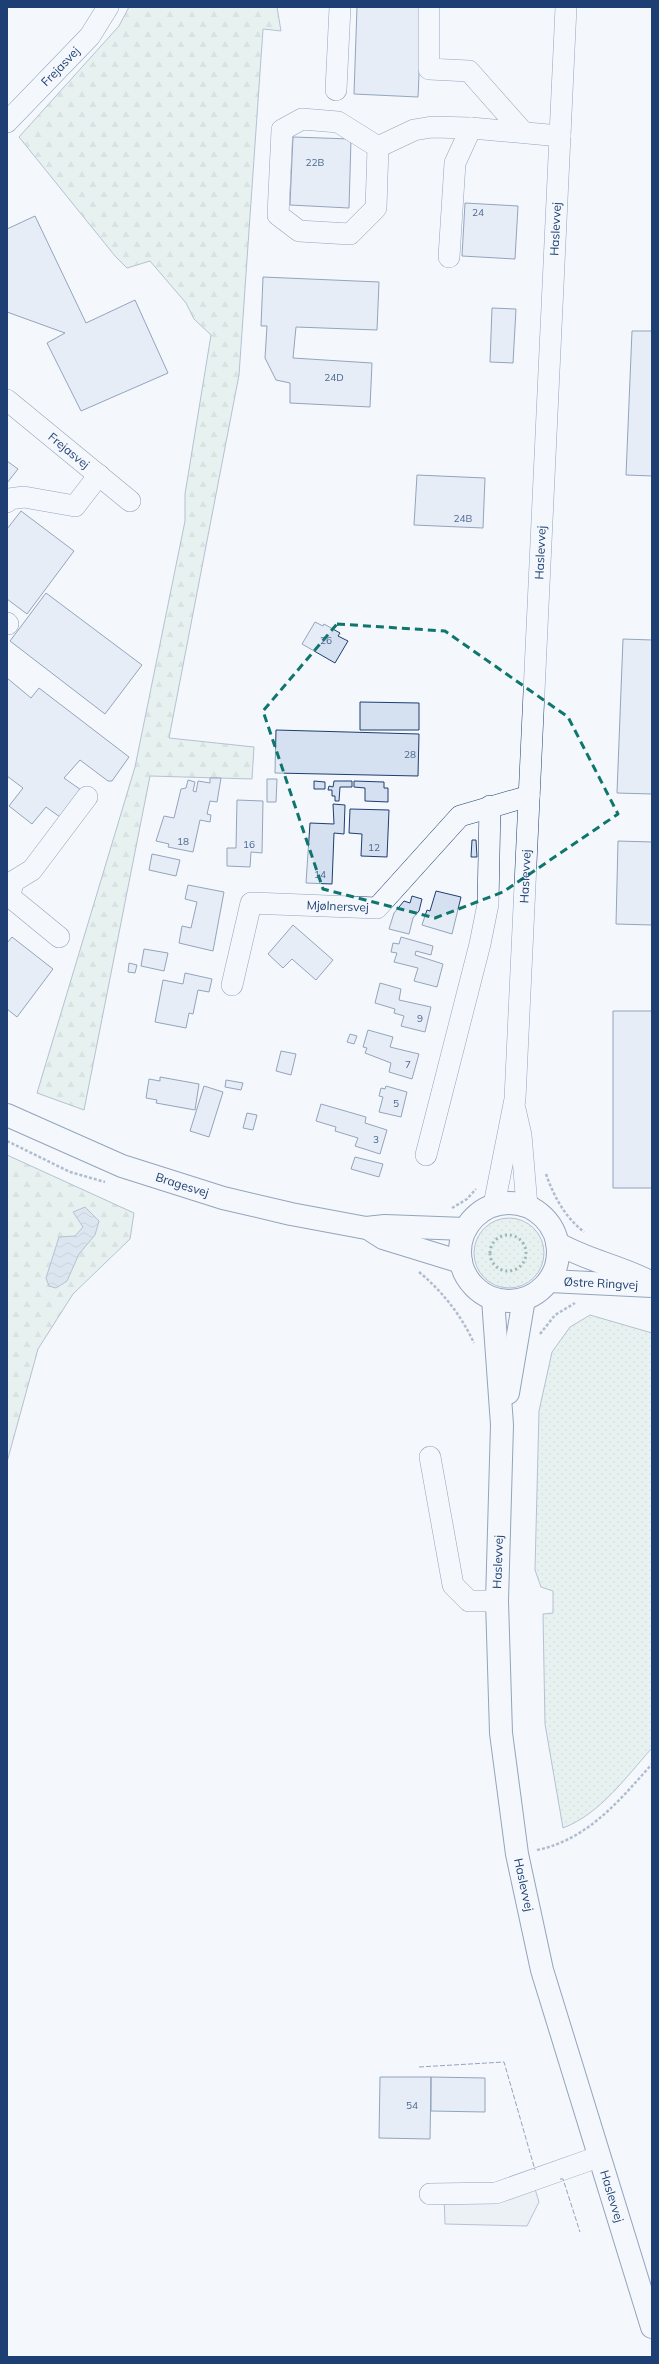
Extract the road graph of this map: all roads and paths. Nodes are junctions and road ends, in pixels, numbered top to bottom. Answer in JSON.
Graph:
{"nodes":[{"id":1,"x":108,"y":7,"type":"edge"},
{"id":2,"x":340,"y":7,"type":"edge"},
{"id":3,"x":429,"y":7,"type":"edge"},
{"id":4,"x":566,"y":7,"type":"edge"},
{"id":5,"x":336,"y":90,"type":"dead end"},
{"id":6,"x":7,"y":122,"type":"edge"},
{"id":7,"x":471,"y":128,"type":"junction"},
{"id":8,"x":523,"y":132,"type":"junction"},
{"id":9,"x":560,"y":136,"type":"junction"},
{"id":10,"x":378,"y":147,"type":"junction"},
{"id":11,"x":449,"y":257,"type":"dead end"},
{"id":12,"x":7,"y":400,"type":"edge"},
{"id":13,"x":99,"y":476,"type":"junction"},
{"id":14,"x":130,"y":501,"type":"dead end"},
{"id":15,"x":7,"y":502,"type":"edge"},
{"id":16,"x":529,"y":796,"type":"junction"},
{"id":17,"x":88,"y":797,"type":"dead end"},
{"id":18,"x":490,"y":806,"type":"junction"},
{"id":19,"x":10,"y":878,"type":"edge"},
{"id":20,"x":58,"y":937,"type":"dead end"},
{"id":21,"x":232,"y":985,"type":"dead end"},
{"id":22,"x":515,"y":1099,"type":"junction"},
{"id":23,"x":7,"y":1115,"type":"edge"},
{"id":24,"x":7,"y":1141,"type":"edge"},
{"id":25,"x":426,"y":1155,"type":"dead end"},
{"id":26,"x":544,"y":1172,"type":"dead end"},
{"id":27,"x":108,"y":1183,"type":"dead end"},
{"id":28,"x":479,"y":1184,"type":"dead end"},
{"id":29,"x":494,"y":1205,"type":"junction"},
{"id":30,"x":527,"y":1206,"type":"junction"},
{"id":31,"x":447,"y":1209,"type":"dead end"},
{"id":32,"x":366,"y":1228,"type":"junction"},
{"id":33,"x":465,"y":1229,"type":"junction"},
{"id":34,"x":587,"y":1234,"type":"dead end"},
{"id":35,"x":557,"y":1243,"type":"junction"},
{"id":36,"x":461,"y":1262,"type":"junction"},
{"id":37,"x":416,"y":1269,"type":"dead end"},
{"id":38,"x":549,"y":1281,"type":"junction"},
{"id":39,"x":652,"y":1283,"type":"edge"},
{"id":40,"x":652,"y":1286,"type":"edge"},
{"id":41,"x":493,"y":1299,"type":"junction"},
{"id":42,"x":524,"y":1299,"type":"junction"},
{"id":43,"x":579,"y":1302,"type":"dead end"},
{"id":44,"x":537,"y":1339,"type":"dead end"},
{"id":45,"x":476,"y":1349,"type":"dead end"},
{"id":46,"x":502,"y":1425,"type":"junction"},
{"id":47,"x":430,"y":1457,"type":"dead end"},
{"id":48,"x":497,"y":1601,"type":"junction"},
{"id":49,"x":652,"y":1764,"type":"edge"},
{"id":50,"x":517,"y":1854,"type":"junction"},
{"id":51,"x":598,"y":2157,"type":"junction"},
{"id":52,"x":430,"y":2194,"type":"dead end"},
{"id":53,"x":652,"y":2327,"type":"edge"}],
"edges":[{"from":1,"to":6,"type":"street","name":"Frejasvej"},
{"from":2,"to":5,"type":"street"},
{"from":3,"to":8,"type":"street"},
{"from":4,"to":9,"type":"street","name":"Haslevvej"},
{"from":7,"to":8,"type":"street"},
{"from":7,"to":10,"type":"street"},
{"from":7,"to":11,"type":"street"},
{"from":8,"to":9,"type":"street"},
{"from":9,"to":16,"type":"street","name":"Haslevvej"},
{"from":10,"to":10,"type":"street"},
{"from":12,"to":13,"type":"street","name":"Frejasvej"},
{"from":13,"to":14,"type":"street","name":"Frejasvej"},
{"from":13,"to":15,"type":"street"},
{"from":16,"to":18,"type":"street","name":"Mjølnersvej"},
{"from":16,"to":22,"type":"street","name":"Haslevvej"},
{"from":17,"to":19,"type":"street"},
{"from":18,"to":21,"type":"street","name":"Mjølnersvej"},
{"from":18,"to":25,"type":"street"},
{"from":19,"to":20,"type":"street"},
{"from":22,"to":29,"type":"street","name":"Haslevvej"},
{"from":22,"to":30,"type":"street","name":"Haslevvej"},
{"from":23,"to":32,"type":"main road","name":"Bragesvej"},
{"from":24,"to":27,"type":"path"},
{"from":26,"to":34,"type":"path"},
{"from":28,"to":31,"type":"path"},
{"from":29,"to":30,"type":"main road"},
{"from":29,"to":33,"type":"main road"},
{"from":30,"to":35,"type":"main road"},
{"from":32,"to":33,"type":"main road","name":"Bragesvej"},
{"from":32,"to":36,"type":"main road","name":"Bragesvej"},
{"from":33,"to":36,"type":"main road"},
{"from":35,"to":38,"type":"main road"},
{"from":35,"to":39,"type":"main road","name":"Østre Ringvej"},
{"from":36,"to":41,"type":"main road"},
{"from":37,"to":45,"type":"path"},
{"from":38,"to":40,"type":"main road","name":"Østre Ringvej"},
{"from":38,"to":42,"type":"main road"},
{"from":41,"to":42,"type":"main road"},
{"from":41,"to":46,"type":"main road","name":"Haslevvej"},
{"from":42,"to":46,"type":"main road","name":"Haslevvej"},
{"from":43,"to":44,"type":"path"},
{"from":46,"to":48,"type":"main road","name":"Haslevvej"},
{"from":47,"to":48,"type":"street"},
{"from":48,"to":50,"type":"main road","name":"Haslevvej"},
{"from":49,"to":50,"type":"path"},
{"from":50,"to":51,"type":"main road","name":"Haslevvej"},
{"from":51,"to":52,"type":"street"},
{"from":51,"to":53,"type":"main road","name":"Haslevvej"}]}
